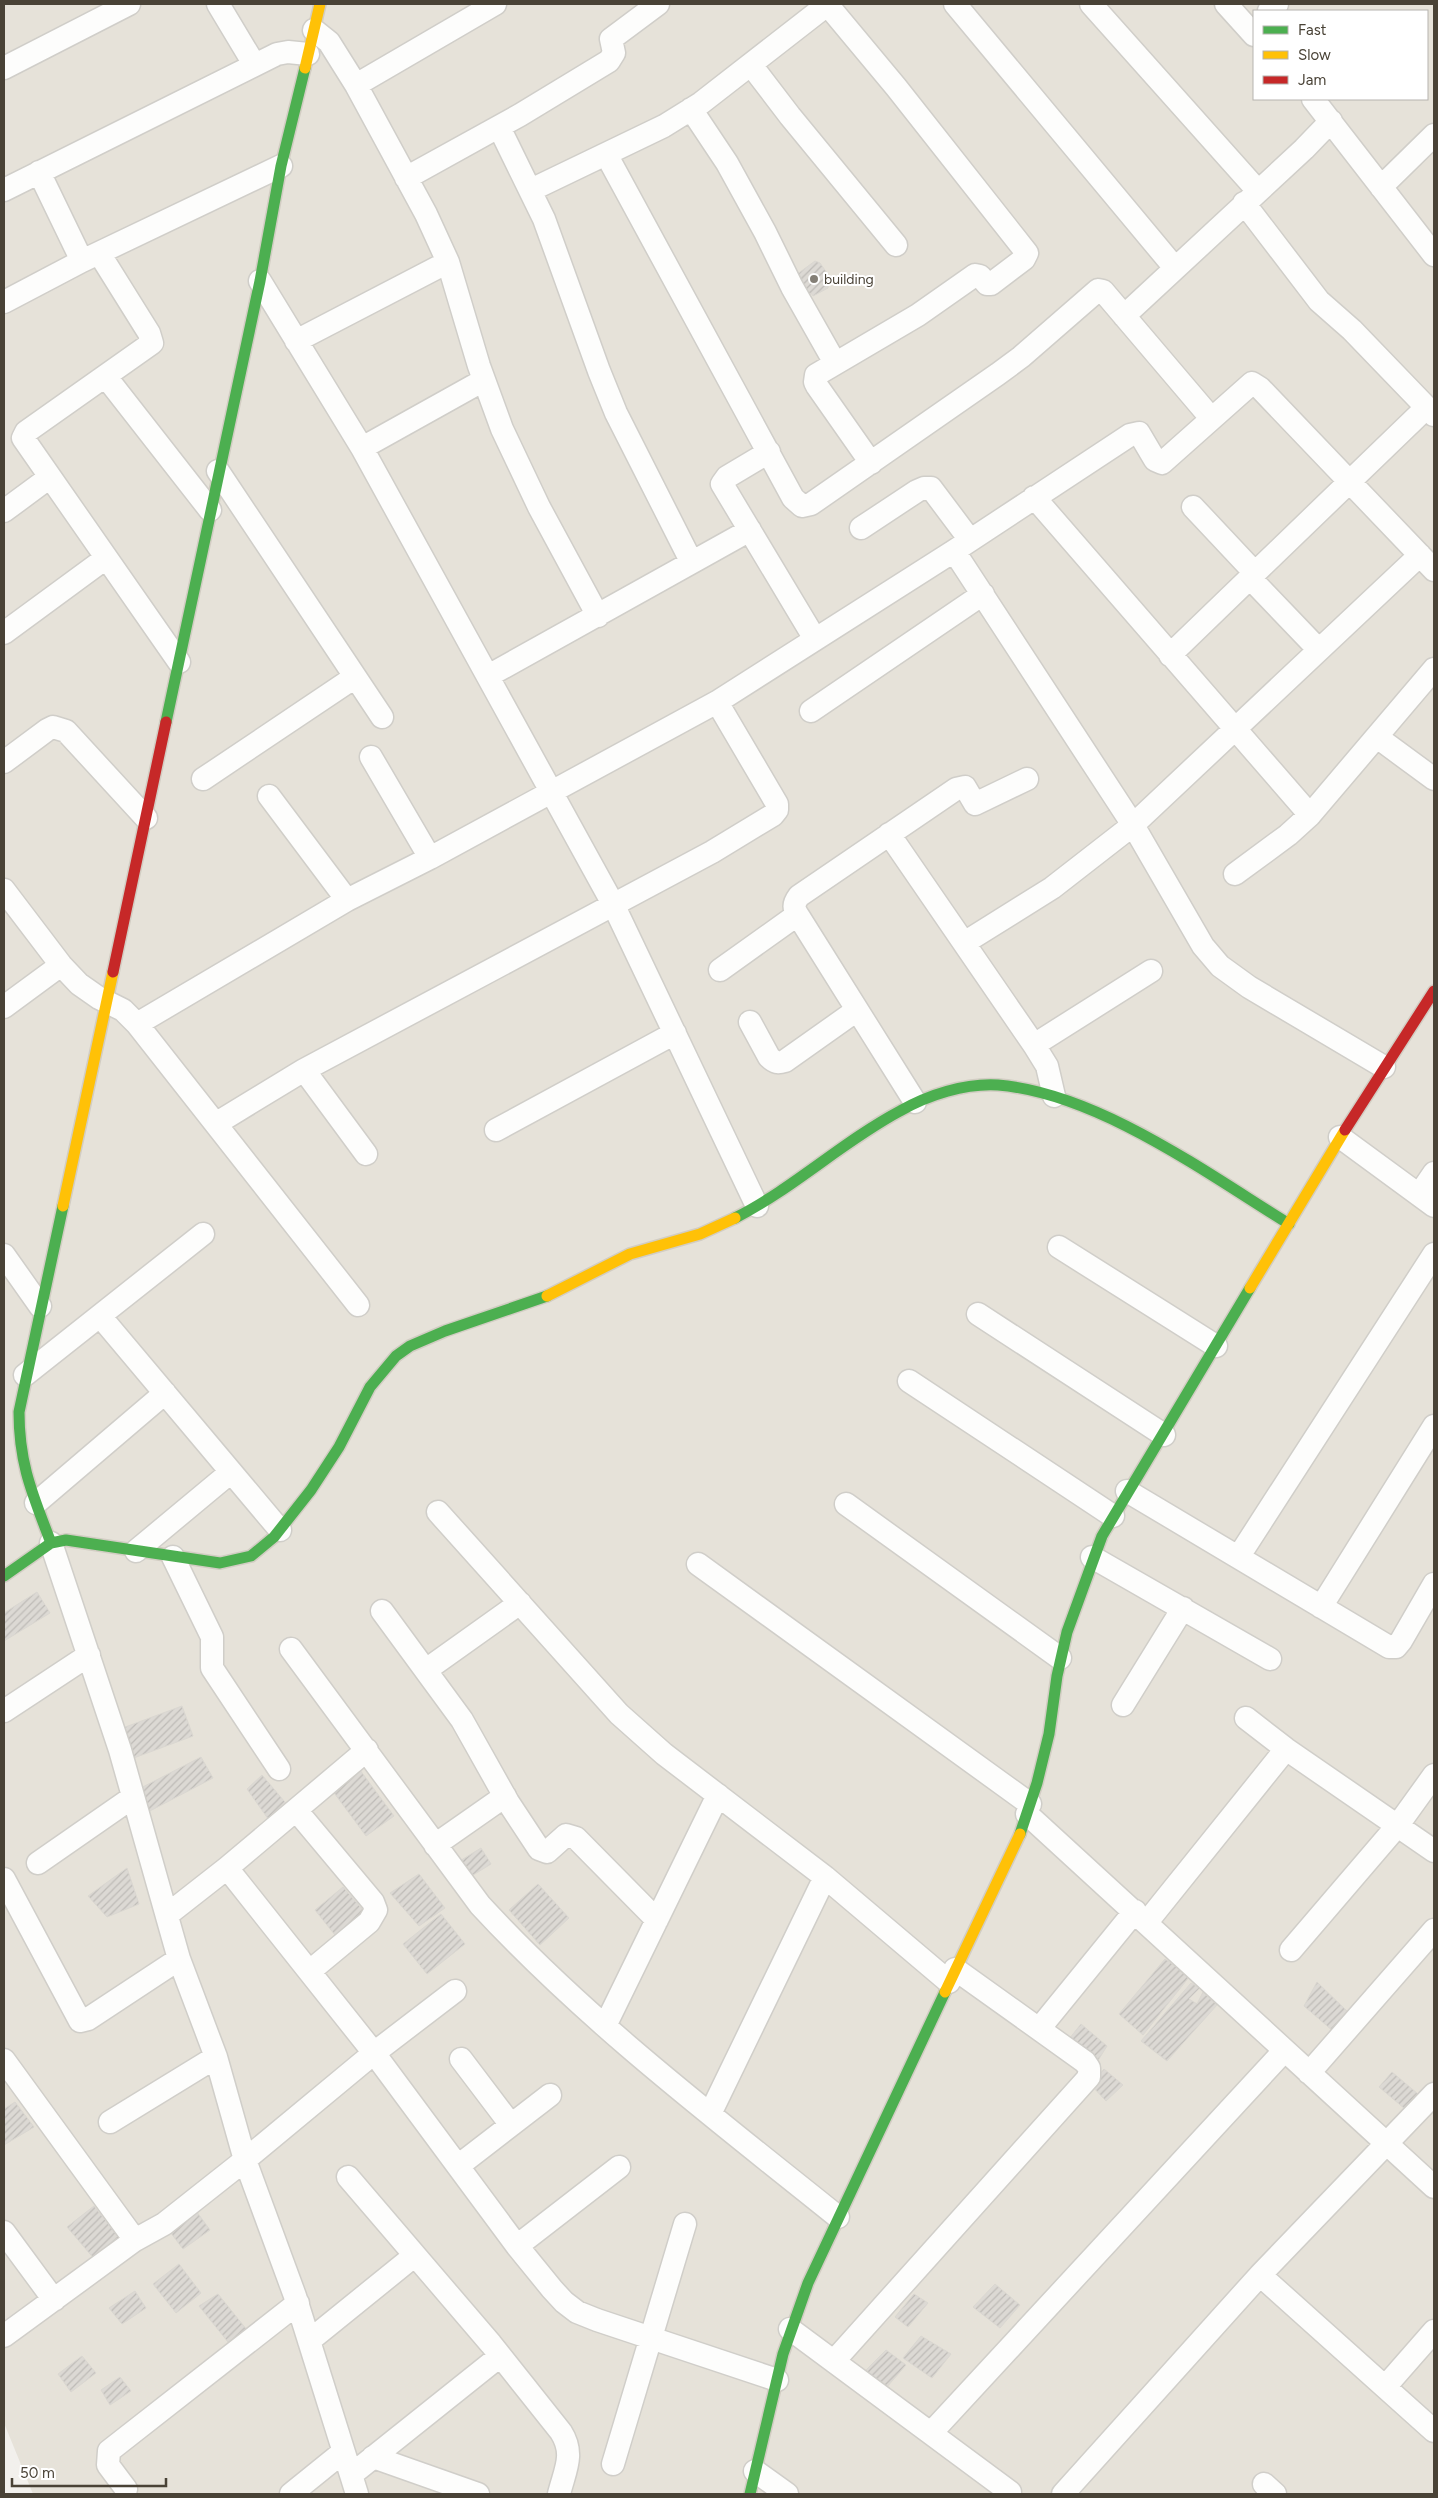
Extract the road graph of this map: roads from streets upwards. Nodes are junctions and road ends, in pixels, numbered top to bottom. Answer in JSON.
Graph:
{"nodes":[{"id":1,"x":129,"y":4,"type":"edge"},
{"id":2,"x":218,"y":4,"type":"edge"},
{"id":3,"x":320,"y":4,"type":"edge"},
{"id":4,"x":495,"y":4,"type":"edge"},
{"id":5,"x":658,"y":4,"type":"edge"},
{"id":6,"x":955,"y":4,"type":"edge"},
{"id":7,"x":1091,"y":4,"type":"edge"},
{"id":8,"x":1226,"y":4,"type":"edge"},
{"id":9,"x":314,"y":30,"type":"junction"},
{"id":10,"x":1253,"y":30,"type":"edge"},
{"id":11,"x":308,"y":54,"type":"junction"},
{"id":12,"x":254,"y":64,"type":"junction"},
{"id":13,"x":750,"y":65,"type":"junction"},
{"id":14,"x":4,"y":68,"type":"edge"},
{"id":15,"x":356,"y":85,"type":"junction"},
{"id":16,"x":1314,"y":100,"type":"edge"},
{"id":17,"x":691,"y":110,"type":"junction"},
{"id":18,"x":1331,"y":121,"type":"junction"},
{"id":19,"x":499,"y":127,"type":"junction"},
{"id":20,"x":1434,"y":135,"type":"edge"},
{"id":21,"x":606,"y":154,"type":"junction"},
{"id":22,"x":282,"y":166,"type":"junction"},
{"id":23,"x":39,"y":172,"type":"junction"},
{"id":24,"x":406,"y":178,"type":"junction"},
{"id":25,"x":1381,"y":186,"type":"junction"},
{"id":26,"x":4,"y":190,"type":"edge"},
{"id":27,"x":531,"y":190,"type":"junction"},
{"id":28,"x":1251,"y":197,"type":"junction"},
{"id":29,"x":896,"y":245,"type":"dead end"},
{"id":30,"x":1434,"y":255,"type":"edge"},
{"id":31,"x":91,"y":257,"type":"junction"},
{"id":32,"x":448,"y":262,"type":"junction"},
{"id":33,"x":1175,"y":268,"type":"junction"},
{"id":34,"x":260,"y":281,"type":"junction"},
{"id":35,"x":4,"y":302,"type":"edge"},
{"id":36,"x":1124,"y":316,"type":"junction"},
{"id":37,"x":296,"y":341,"type":"junction"},
{"id":38,"x":836,"y":362,"type":"junction"},
{"id":39,"x":106,"y":377,"type":"junction"},
{"id":40,"x":484,"y":380,"type":"junction"},
{"id":41,"x":1431,"y":411,"type":"edge"},
{"id":42,"x":1211,"y":418,"type":"junction"},
{"id":43,"x":362,"y":448,"type":"junction"},
{"id":44,"x":769,"y":452,"type":"junction"},
{"id":45,"x":871,"y":463,"type":"junction"},
{"id":46,"x":218,"y":471,"type":"junction"},
{"id":47,"x":50,"y":478,"type":"junction"},
{"id":48,"x":1350,"y":481,"type":"junction"},
{"id":49,"x":1034,"y":498,"type":"junction"},
{"id":50,"x":1193,"y":507,"type":"dead end"},
{"id":51,"x":210,"y":510,"type":"junction"},
{"id":52,"x":4,"y":511,"type":"edge"},
{"id":53,"x":861,"y":528,"type":"dead end"},
{"id":54,"x":750,"y":530,"type":"junction"},
{"id":55,"x":962,"y":545,"type":"junction"},
{"id":56,"x":106,"y":558,"type":"junction"},
{"id":57,"x":691,"y":562,"type":"junction"},
{"id":58,"x":1427,"y":562,"type":"edge"},
{"id":59,"x":1252,"y":575,"type":"junction"},
{"id":60,"x":983,"y":594,"type":"junction"},
{"id":61,"x":598,"y":616,"type":"junction"},
{"id":62,"x":4,"y":633,"type":"edge"},
{"id":63,"x":815,"y":639,"type":"junction"},
{"id":64,"x":1319,"y":650,"type":"junction"},
{"id":65,"x":1170,"y":655,"type":"junction"},
{"id":66,"x":179,"y":662,"type":"junction"},
{"id":67,"x":1434,"y":669,"type":"edge"},
{"id":68,"x":488,"y":676,"type":"junction"},
{"id":69,"x":355,"y":677,"type":"junction"},
{"id":70,"x":717,"y":702,"type":"junction"},
{"id":71,"x":811,"y":711,"type":"dead end"},
{"id":72,"x":382,"y":717,"type":"dead end"},
{"id":73,"x":1235,"y":729,"type":"junction"},
{"id":74,"x":1377,"y":737,"type":"junction"},
{"id":75,"x":371,"y":757,"type":"dead end"},
{"id":76,"x":4,"y":762,"type":"edge"},
{"id":77,"x":203,"y":779,"type":"dead end"},
{"id":78,"x":1027,"y":779,"type":"dead end"},
{"id":79,"x":1434,"y":779,"type":"edge"},
{"id":80,"x":551,"y":792,"type":"junction"},
{"id":81,"x":269,"y":796,"type":"dead end"},
{"id":82,"x":1310,"y":815,"type":"junction"},
{"id":83,"x":146,"y":818,"type":"junction"},
{"id":84,"x":1133,"y":825,"type":"junction"},
{"id":85,"x":889,"y":834,"type":"junction"},
{"id":86,"x":430,"y":858,"type":"junction"},
{"id":87,"x":1235,"y":874,"type":"dead end"},
{"id":88,"x":4,"y":891,"type":"edge"},
{"id":89,"x":347,"y":900,"type":"junction"},
{"id":90,"x":613,"y":904,"type":"junction"},
{"id":91,"x":797,"y":915,"type":"junction"},
{"id":92,"x":964,"y":943,"type":"junction"},
{"id":93,"x":61,"y":965,"type":"junction"},
{"id":94,"x":720,"y":970,"type":"dead end"},
{"id":95,"x":1151,"y":971,"type":"dead end"},
{"id":96,"x":1433,"y":995,"type":"edge"},
{"id":97,"x":107,"y":1001,"type":"junction"},
{"id":98,"x":4,"y":1007,"type":"edge"},
{"id":99,"x":857,"y":1010,"type":"junction"},
{"id":100,"x":750,"y":1022,"type":"dead end"},
{"id":101,"x":137,"y":1024,"type":"junction"},
{"id":102,"x":675,"y":1033,"type":"junction"},
{"id":103,"x":1034,"y":1045,"type":"junction"},
{"id":104,"x":1384,"y":1068,"type":"junction"},
{"id":105,"x":304,"y":1070,"type":"junction"},
{"id":106,"x":1054,"y":1096,"type":"junction"},
{"id":107,"x":915,"y":1102,"type":"junction"},
{"id":108,"x":217,"y":1123,"type":"junction"},
{"id":109,"x":496,"y":1130,"type":"dead end"},
{"id":110,"x":1340,"y":1137,"type":"junction"},
{"id":111,"x":366,"y":1154,"type":"dead end"},
{"id":112,"x":1434,"y":1173,"type":"edge"},
{"id":113,"x":1426,"y":1200,"type":"edge"},
{"id":114,"x":757,"y":1206,"type":"junction"},
{"id":115,"x":1289,"y":1224,"type":"junction"},
{"id":116,"x":203,"y":1234,"type":"dead end"},
{"id":117,"x":1059,"y":1247,"type":"dead end"},
{"id":118,"x":1434,"y":1254,"type":"edge"},
{"id":119,"x":4,"y":1255,"type":"edge"},
{"id":120,"x":40,"y":1306,"type":"junction"},
{"id":121,"x":358,"y":1306,"type":"dead end"},
{"id":122,"x":978,"y":1314,"type":"dead end"},
{"id":123,"x":100,"y":1316,"type":"junction"},
{"id":124,"x":1216,"y":1346,"type":"junction"},
{"id":125,"x":25,"y":1375,"type":"junction"},
{"id":126,"x":909,"y":1380,"type":"dead end"},
{"id":127,"x":165,"y":1393,"type":"junction"},
{"id":128,"x":1434,"y":1426,"type":"edge"},
{"id":129,"x":1164,"y":1435,"type":"junction"},
{"id":130,"x":231,"y":1472,"type":"junction"},
{"id":131,"x":1127,"y":1491,"type":"junction"},
{"id":132,"x":36,"y":1503,"type":"junction"},
{"id":133,"x":846,"y":1504,"type":"dead end"},
{"id":134,"x":438,"y":1512,"type":"dead end"},
{"id":135,"x":1113,"y":1516,"type":"junction"},
{"id":136,"x":280,"y":1530,"type":"junction"},
{"id":137,"x":51,"y":1543,"type":"junction"},
{"id":138,"x":136,"y":1551,"type":"junction"},
{"id":139,"x":1239,"y":1556,"type":"junction"},
{"id":140,"x":172,"y":1557,"type":"junction"},
{"id":141,"x":1092,"y":1557,"type":"junction"},
{"id":142,"x":698,"y":1564,"type":"dead end"},
{"id":143,"x":4,"y":1576,"type":"edge"},
{"id":144,"x":1434,"y":1584,"type":"edge"},
{"id":145,"x":520,"y":1603,"type":"junction"},
{"id":146,"x":1321,"y":1607,"type":"junction"},
{"id":147,"x":1183,"y":1608,"type":"junction"},
{"id":148,"x":382,"y":1611,"type":"dead end"},
{"id":149,"x":291,"y":1649,"type":"dead end"},
{"id":150,"x":89,"y":1655,"type":"junction"},
{"id":151,"x":1060,"y":1658,"type":"junction"},
{"id":152,"x":1270,"y":1659,"type":"dead end"},
{"id":153,"x":426,"y":1670,"type":"junction"},
{"id":154,"x":1123,"y":1705,"type":"dead end"},
{"id":155,"x":4,"y":1711,"type":"edge"},
{"id":156,"x":1246,"y":1718,"type":"dead end"},
{"id":157,"x":1286,"y":1749,"type":"junction"},
{"id":158,"x":367,"y":1750,"type":"junction"},
{"id":159,"x":279,"y":1769,"type":"dead end"},
{"id":160,"x":1434,"y":1775,"type":"edge"},
{"id":161,"x":718,"y":1795,"type":"junction"},
{"id":162,"x":505,"y":1796,"type":"junction"},
{"id":163,"x":133,"y":1797,"type":"junction"},
{"id":164,"x":1029,"y":1809,"type":"junction"},
{"id":165,"x":296,"y":1810,"type":"junction"},
{"id":166,"x":1398,"y":1825,"type":"junction"},
{"id":167,"x":435,"y":1844,"type":"junction"},
{"id":168,"x":1434,"y":1851,"type":"edge"},
{"id":169,"x":38,"y":1863,"type":"dead end"},
{"id":170,"x":227,"y":1868,"type":"junction"},
{"id":171,"x":825,"y":1877,"type":"junction"},
{"id":172,"x":4,"y":1879,"type":"edge"},
{"id":173,"x":167,"y":1915,"type":"junction"},
{"id":174,"x":1141,"y":1917,"type":"junction"},
{"id":175,"x":657,"y":1920,"type":"junction"},
{"id":176,"x":1434,"y":1930,"type":"edge"},
{"id":177,"x":1291,"y":1950,"type":"dead end"},
{"id":178,"x":179,"y":1959,"type":"junction"},
{"id":179,"x":310,"y":1971,"type":"junction"},
{"id":180,"x":952,"y":1975,"type":"junction"},
{"id":181,"x":455,"y":1991,"type":"dead end"},
{"id":182,"x":605,"y":2026,"type":"junction"},
{"id":183,"x":1039,"y":2029,"type":"junction"},
{"id":184,"x":1284,"y":2051,"type":"junction"},
{"id":185,"x":374,"y":2053,"type":"junction"},
{"id":186,"x":216,"y":2057,"type":"junction"},
{"id":187,"x":462,"y":2059,"type":"dead end"},
{"id":188,"x":4,"y":2060,"type":"edge"},
{"id":189,"x":1309,"y":2073,"type":"junction"},
{"id":190,"x":1434,"y":2094,"type":"edge"},
{"id":191,"x":550,"y":2095,"type":"dead end"},
{"id":192,"x":710,"y":2114,"type":"junction"},
{"id":193,"x":110,"y":2122,"type":"dead end"},
{"id":194,"x":511,"y":2125,"type":"junction"},
{"id":195,"x":1388,"y":2144,"type":"junction"},
{"id":196,"x":245,"y":2160,"type":"junction"},
{"id":197,"x":458,"y":2166,"type":"junction"},
{"id":198,"x":619,"y":2167,"type":"dead end"},
{"id":199,"x":348,"y":2177,"type":"dead end"},
{"id":200,"x":1434,"y":2187,"type":"edge"},
{"id":201,"x":838,"y":2217,"type":"junction"},
{"id":202,"x":685,"y":2224,"type":"dead end"},
{"id":203,"x":4,"y":2232,"type":"edge"},
{"id":204,"x":135,"y":2240,"type":"junction"},
{"id":205,"x":518,"y":2246,"type":"junction"},
{"id":206,"x":414,"y":2256,"type":"junction"},
{"id":207,"x":1260,"y":2275,"type":"junction"},
{"id":208,"x":54,"y":2300,"type":"junction"},
{"id":209,"x":298,"y":2303,"type":"junction"},
{"id":210,"x":790,"y":2329,"type":"junction"},
{"id":211,"x":1434,"y":2331,"type":"edge"},
{"id":212,"x":4,"y":2336,"type":"edge"},
{"id":213,"x":650,"y":2337,"type":"junction"},
{"id":214,"x":309,"y":2342,"type":"junction"},
{"id":215,"x":500,"y":2356,"type":"junction"},
{"id":216,"x":834,"y":2361,"type":"junction"},
{"id":217,"x":777,"y":2380,"type":"junction"},
{"id":218,"x":1384,"y":2387,"type":"junction"},
{"id":219,"x":1434,"y":2431,"type":"edge"},
{"id":220,"x":931,"y":2433,"type":"junction"},
{"id":221,"x":343,"y":2452,"type":"junction"},
{"id":222,"x":373,"y":2457,"type":"junction"},
{"id":223,"x":613,"y":2464,"type":"dead end"},
{"id":224,"x":755,"y":2471,"type":"junction"},
{"id":225,"x":354,"y":2485,"type":"edge"},
{"id":226,"x":126,"y":2489,"type":"dead end"},
{"id":227,"x":1010,"y":2492,"type":"dead end"},
{"id":228,"x":291,"y":2494,"type":"edge"},
{"id":229,"x":478,"y":2494,"type":"edge"},
{"id":230,"x":559,"y":2494,"type":"edge"},
{"id":231,"x":750,"y":2494,"type":"edge"},
{"id":232,"x":787,"y":2494,"type":"edge"},
{"id":233,"x":1063,"y":2494,"type":"edge"}],
"edges":[{"from":1,"to":14,"type":"street"},
{"from":2,"to":12,"type":"street"},
{"from":3,"to":9,"type":"street"},
{"from":4,"to":15,"type":"street"},
{"from":5,"to":19,"type":"street"},
{"from":6,"to":33,"type":"street"},
{"from":7,"to":28,"type":"street"},
{"from":8,"to":10,"type":"street"},
{"from":9,"to":11,"type":"street"},
{"from":9,"to":15,"type":"street"},
{"from":11,"to":12,"type":"street"},
{"from":11,"to":22,"type":"street"},
{"from":12,"to":23,"type":"street"},
{"from":13,"to":17,"type":"street"},
{"from":13,"to":29,"type":"street"},
{"from":13,"to":38,"type":"street"},
{"from":15,"to":24,"type":"street"},
{"from":16,"to":18,"type":"street"},
{"from":17,"to":21,"type":"street"},
{"from":17,"to":38,"type":"street"},
{"from":18,"to":25,"type":"street"},
{"from":18,"to":28,"type":"street"},
{"from":19,"to":24,"type":"street"},
{"from":19,"to":27,"type":"street"},
{"from":20,"to":25,"type":"street"},
{"from":21,"to":27,"type":"street"},
{"from":21,"to":44,"type":"street"},
{"from":22,"to":31,"type":"street"},
{"from":22,"to":34,"type":"street"},
{"from":23,"to":26,"type":"street"},
{"from":23,"to":31,"type":"street"},
{"from":24,"to":32,"type":"street"},
{"from":25,"to":30,"type":"street"},
{"from":27,"to":57,"type":"street"},
{"from":28,"to":33,"type":"street"},
{"from":28,"to":41,"type":"street"},
{"from":31,"to":35,"type":"street"},
{"from":31,"to":39,"type":"street"},
{"from":32,"to":37,"type":"street"},
{"from":32,"to":40,"type":"street"},
{"from":33,"to":36,"type":"street"},
{"from":34,"to":37,"type":"street"},
{"from":34,"to":46,"type":"street"},
{"from":36,"to":42,"type":"street"},
{"from":36,"to":45,"type":"street"},
{"from":37,"to":43,"type":"street"},
{"from":38,"to":45,"type":"street"},
{"from":39,"to":47,"type":"street"},
{"from":39,"to":51,"type":"street"},
{"from":40,"to":43,"type":"street"},
{"from":40,"to":61,"type":"street"},
{"from":41,"to":48,"type":"street"},
{"from":42,"to":48,"type":"street"},
{"from":42,"to":49,"type":"street"},
{"from":43,"to":68,"type":"street"},
{"from":44,"to":45,"type":"street"},
{"from":44,"to":54,"type":"street"},
{"from":46,"to":51,"type":"street"},
{"from":46,"to":69,"type":"street"},
{"from":47,"to":52,"type":"street"},
{"from":47,"to":56,"type":"street"},
{"from":48,"to":58,"type":"street"},
{"from":48,"to":59,"type":"street"},
{"from":49,"to":55,"type":"street"},
{"from":49,"to":65,"type":"street"},
{"from":50,"to":59,"type":"street"},
{"from":51,"to":66,"type":"street"},
{"from":53,"to":55,"type":"street"},
{"from":54,"to":57,"type":"street"},
{"from":54,"to":63,"type":"street"},
{"from":55,"to":60,"type":"street"},
{"from":55,"to":63,"type":"street"},
{"from":56,"to":62,"type":"street"},
{"from":56,"to":66,"type":"street"},
{"from":57,"to":61,"type":"street"},
{"from":58,"to":64,"type":"street"},
{"from":59,"to":64,"type":"street"},
{"from":59,"to":65,"type":"street"},
{"from":60,"to":71,"type":"street"},
{"from":60,"to":84,"type":"street"},
{"from":61,"to":68,"type":"street"},
{"from":63,"to":70,"type":"street"},
{"from":64,"to":73,"type":"street"},
{"from":65,"to":73,"type":"street"},
{"from":66,"to":83,"type":"street"},
{"from":67,"to":74,"type":"street"},
{"from":68,"to":80,"type":"street"},
{"from":69,"to":72,"type":"street"},
{"from":69,"to":77,"type":"street"},
{"from":70,"to":80,"type":"street"},
{"from":70,"to":90,"type":"street"},
{"from":73,"to":82,"type":"street"},
{"from":73,"to":84,"type":"street"},
{"from":74,"to":79,"type":"street"},
{"from":74,"to":82,"type":"street"},
{"from":75,"to":86,"type":"street"},
{"from":76,"to":83,"type":"street"},
{"from":78,"to":85,"type":"street"},
{"from":80,"to":86,"type":"street"},
{"from":80,"to":90,"type":"street"},
{"from":81,"to":89,"type":"street"},
{"from":82,"to":87,"type":"street"},
{"from":83,"to":97,"type":"street"},
{"from":84,"to":92,"type":"street"},
{"from":84,"to":104,"type":"street"},
{"from":85,"to":91,"type":"street"},
{"from":85,"to":92,"type":"street"},
{"from":86,"to":89,"type":"street"},
{"from":88,"to":93,"type":"street"},
{"from":89,"to":101,"type":"street"},
{"from":90,"to":102,"type":"street"},
{"from":90,"to":105,"type":"street"},
{"from":91,"to":94,"type":"street"},
{"from":91,"to":99,"type":"street"},
{"from":92,"to":103,"type":"street"},
{"from":93,"to":97,"type":"street"},
{"from":93,"to":98,"type":"street"},
{"from":95,"to":103,"type":"street"},
{"from":96,"to":104,"type":"street"},
{"from":97,"to":101,"type":"street"},
{"from":97,"to":120,"type":"street"},
{"from":99,"to":100,"type":"street"},
{"from":99,"to":107,"type":"street"},
{"from":101,"to":108,"type":"street"},
{"from":102,"to":109,"type":"street"},
{"from":102,"to":114,"type":"street"},
{"from":103,"to":106,"type":"street"},
{"from":104,"to":110,"type":"street"},
{"from":105,"to":108,"type":"street"},
{"from":105,"to":111,"type":"street"},
{"from":106,"to":107,"type":"street"},
{"from":106,"to":115,"type":"street"},
{"from":107,"to":114,"type":"street"},
{"from":108,"to":121,"type":"street"},
{"from":110,"to":113,"type":"street"},
{"from":110,"to":115,"type":"street"},
{"from":112,"to":113,"type":"street"},
{"from":114,"to":136,"type":"street"},
{"from":115,"to":124,"type":"street"},
{"from":116,"to":123,"type":"street"},
{"from":117,"to":124,"type":"street"},
{"from":118,"to":139,"type":"street"},
{"from":119,"to":120,"type":"street"},
{"from":120,"to":125,"type":"street"},
{"from":122,"to":129,"type":"street"},
{"from":123,"to":125,"type":"street"},
{"from":123,"to":127,"type":"street"},
{"from":124,"to":129,"type":"street"},
{"from":125,"to":132,"type":"street"},
{"from":126,"to":135,"type":"street"},
{"from":127,"to":130,"type":"street"},
{"from":127,"to":132,"type":"street"},
{"from":128,"to":146,"type":"street"},
{"from":129,"to":131,"type":"street"},
{"from":130,"to":136,"type":"street"},
{"from":130,"to":138,"type":"street"},
{"from":131,"to":135,"type":"street"},
{"from":131,"to":139,"type":"street"},
{"from":132,"to":137,"type":"street"},
{"from":133,"to":151,"type":"street"},
{"from":134,"to":145,"type":"street"},
{"from":135,"to":141,"type":"street"},
{"from":136,"to":140,"type":"street"},
{"from":137,"to":138,"type":"street"},
{"from":137,"to":143,"type":"street"},
{"from":137,"to":150,"type":"street"},
{"from":138,"to":140,"type":"street"},
{"from":139,"to":146,"type":"street"},
{"from":140,"to":159,"type":"street"},
{"from":141,"to":147,"type":"street"},
{"from":141,"to":151,"type":"street"},
{"from":142,"to":164,"type":"street"},
{"from":144,"to":146,"type":"street"},
{"from":145,"to":153,"type":"street"},
{"from":145,"to":161,"type":"street"},
{"from":147,"to":152,"type":"street"},
{"from":147,"to":154,"type":"street"},
{"from":148,"to":153,"type":"street"},
{"from":149,"to":158,"type":"street"},
{"from":150,"to":155,"type":"street"},
{"from":150,"to":163,"type":"street"},
{"from":151,"to":164,"type":"street"},
{"from":153,"to":162,"type":"street"},
{"from":156,"to":157,"type":"street"},
{"from":157,"to":166,"type":"street"},
{"from":157,"to":174,"type":"street"},
{"from":158,"to":165,"type":"street"},
{"from":158,"to":167,"type":"street"},
{"from":160,"to":166,"type":"street"},
{"from":161,"to":171,"type":"street"},
{"from":161,"to":175,"type":"street"},
{"from":162,"to":167,"type":"street"},
{"from":162,"to":175,"type":"street"},
{"from":163,"to":169,"type":"street"},
{"from":163,"to":173,"type":"street"},
{"from":164,"to":174,"type":"street"},
{"from":164,"to":180,"type":"street"},
{"from":165,"to":170,"type":"street"},
{"from":165,"to":179,"type":"street"},
{"from":166,"to":168,"type":"street"},
{"from":166,"to":177,"type":"street"},
{"from":167,"to":182,"type":"street"},
{"from":170,"to":173,"type":"street"},
{"from":170,"to":179,"type":"street"},
{"from":171,"to":180,"type":"street"},
{"from":171,"to":192,"type":"street"},
{"from":172,"to":178,"type":"street"},
{"from":173,"to":178,"type":"street"},
{"from":174,"to":183,"type":"street"},
{"from":174,"to":184,"type":"street"},
{"from":175,"to":182,"type":"street"},
{"from":176,"to":189,"type":"street"},
{"from":178,"to":186,"type":"street"},
{"from":179,"to":185,"type":"street"},
{"from":180,"to":183,"type":"street"},
{"from":180,"to":201,"type":"street"},
{"from":181,"to":185,"type":"street"},
{"from":182,"to":192,"type":"street"},
{"from":183,"to":216,"type":"street"},
{"from":184,"to":189,"type":"street"},
{"from":184,"to":220,"type":"street"},
{"from":185,"to":196,"type":"street"},
{"from":185,"to":197,"type":"street"},
{"from":186,"to":193,"type":"street"},
{"from":186,"to":196,"type":"street"},
{"from":187,"to":194,"type":"street"},
{"from":188,"to":204,"type":"street"},
{"from":189,"to":195,"type":"street"},
{"from":190,"to":195,"type":"street"},
{"from":191,"to":194,"type":"street"},
{"from":192,"to":201,"type":"street"},
{"from":194,"to":197,"type":"street"},
{"from":195,"to":200,"type":"street"},
{"from":195,"to":207,"type":"street"},
{"from":196,"to":204,"type":"street"},
{"from":196,"to":209,"type":"street"},
{"from":197,"to":205,"type":"street"},
{"from":198,"to":205,"type":"street"},
{"from":199,"to":206,"type":"street"},
{"from":201,"to":210,"type":"street"},
{"from":202,"to":213,"type":"street"},
{"from":203,"to":208,"type":"street"},
{"from":204,"to":208,"type":"street"},
{"from":205,"to":213,"type":"street"},
{"from":206,"to":214,"type":"street"},
{"from":206,"to":215,"type":"street"},
{"from":207,"to":218,"type":"street"},
{"from":207,"to":233,"type":"street"},
{"from":208,"to":212,"type":"street"},
{"from":209,"to":214,"type":"street"},
{"from":209,"to":226,"type":"street"},
{"from":210,"to":216,"type":"street"},
{"from":210,"to":217,"type":"street"},
{"from":211,"to":218,"type":"street"},
{"from":213,"to":217,"type":"street"},
{"from":213,"to":223,"type":"street"},
{"from":214,"to":221,"type":"street"},
{"from":215,"to":222,"type":"street"},
{"from":215,"to":230,"type":"street"},
{"from":216,"to":220,"type":"street"},
{"from":217,"to":224,"type":"street"},
{"from":218,"to":219,"type":"street"},
{"from":220,"to":227,"type":"street"},
{"from":221,"to":225,"type":"street"},
{"from":221,"to":228,"type":"street"},
{"from":222,"to":225,"type":"street"},
{"from":222,"to":229,"type":"street"},
{"from":224,"to":231,"type":"street"},
{"from":224,"to":232,"type":"street"}]}
